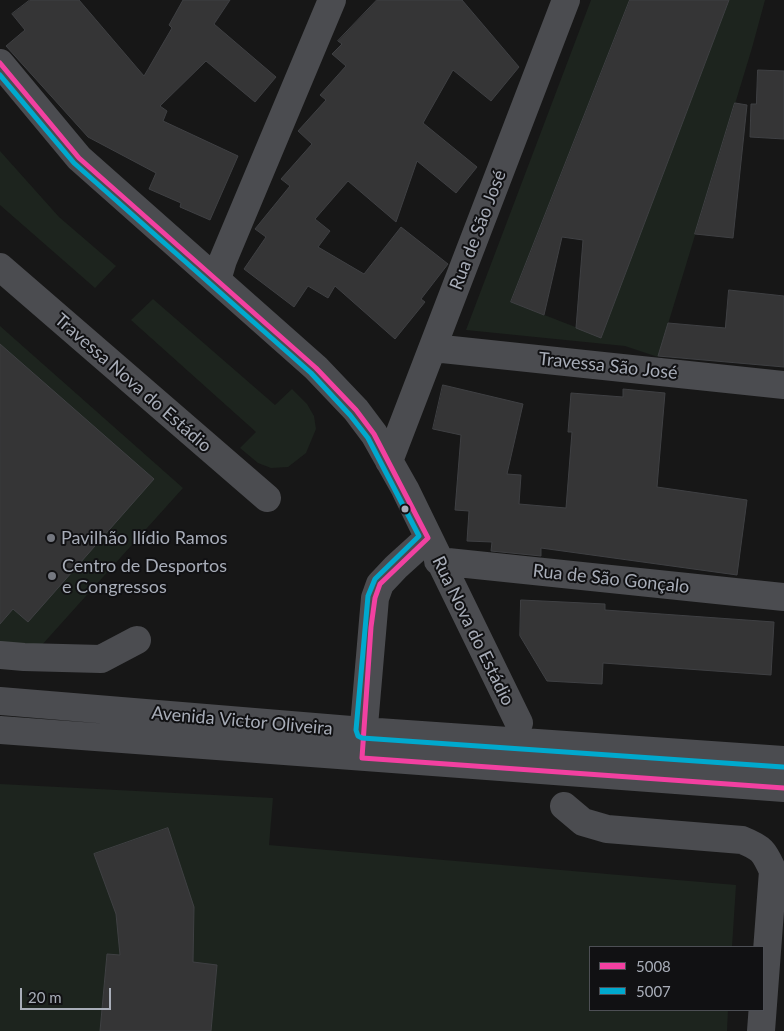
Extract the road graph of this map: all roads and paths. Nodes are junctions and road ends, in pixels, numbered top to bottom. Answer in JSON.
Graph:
{"nodes":[{"id":1,"x":332,"y":0,"type":"edge"},
{"id":2,"x":566,"y":0,"type":"edge"},
{"id":3,"x":0,"y":63,"type":"edge"},
{"id":4,"x":0,"y":267,"type":"edge"},
{"id":5,"x":217,"y":280,"type":"junction"},
{"id":6,"x":433,"y":348,"type":"junction"},
{"id":7,"x":784,"y":384,"type":"edge"},
{"id":8,"x":389,"y":461,"type":"junction"},
{"id":9,"x":266,"y":498,"type":"dead end"},
{"id":10,"x":433,"y":549,"type":"junction"},
{"id":11,"x":784,"y":597,"type":"edge"},
{"id":12,"x":137,"y":640,"type":"dead end"},
{"id":13,"x":0,"y":655,"type":"edge"},
{"id":14,"x":0,"y":701,"type":"edge"},
{"id":15,"x":519,"y":723,"type":"dead end"},
{"id":16,"x":0,"y":730,"type":"edge"},
{"id":17,"x":363,"y":731,"type":"junction"},
{"id":18,"x":362,"y":758,"type":"junction"},
{"id":19,"x":784,"y":760,"type":"edge"},
{"id":20,"x":784,"y":788,"type":"edge"},
{"id":21,"x":564,"y":806,"type":"dead end"},
{"id":22,"x":764,"y":991,"type":"edge"},
{"id":23,"x":762,"y":1011,"type":"edge"},
{"id":24,"x":761,"y":1031,"type":"edge"}],
"edges":[{"from":1,"to":5,"type":"street"},
{"from":2,"to":6,"type":"street","name":"Rua de São José"},
{"from":3,"to":5,"type":"street","name":"Rua Nova do Estádio"},
{"from":4,"to":9,"type":"street","name":"Travessa Nova do Estádio"},
{"from":5,"to":8,"type":"street","name":"Rua Nova do Estádio"},
{"from":6,"to":7,"type":"street","name":"Travessa São José"},
{"from":6,"to":8,"type":"street","name":"Rua de São José"},
{"from":8,"to":10,"type":"street","name":"Rua Nova do Estádio"},
{"from":10,"to":11,"type":"street","name":"Rua de São Gonçalo"},
{"from":10,"to":15,"type":"street","name":"Rua Nova do Estádio"},
{"from":10,"to":17,"type":"street","name":"Rua Nova do Estádio"},
{"from":12,"to":13,"type":"street"},
{"from":14,"to":17,"type":"street","name":"Avenida Victor Oliveira"},
{"from":16,"to":18,"type":"street","name":"Avenida Victor Oliveira"},
{"from":17,"to":18,"type":"street","name":"Rua Nova do Estádio"},
{"from":17,"to":19,"type":"street","name":"Avenida Victor Oliveira"},
{"from":18,"to":20,"type":"street","name":"Avenida Victor Oliveira"},
{"from":21,"to":22,"type":"street"},
{"from":23,"to":24,"type":"street"}]}
